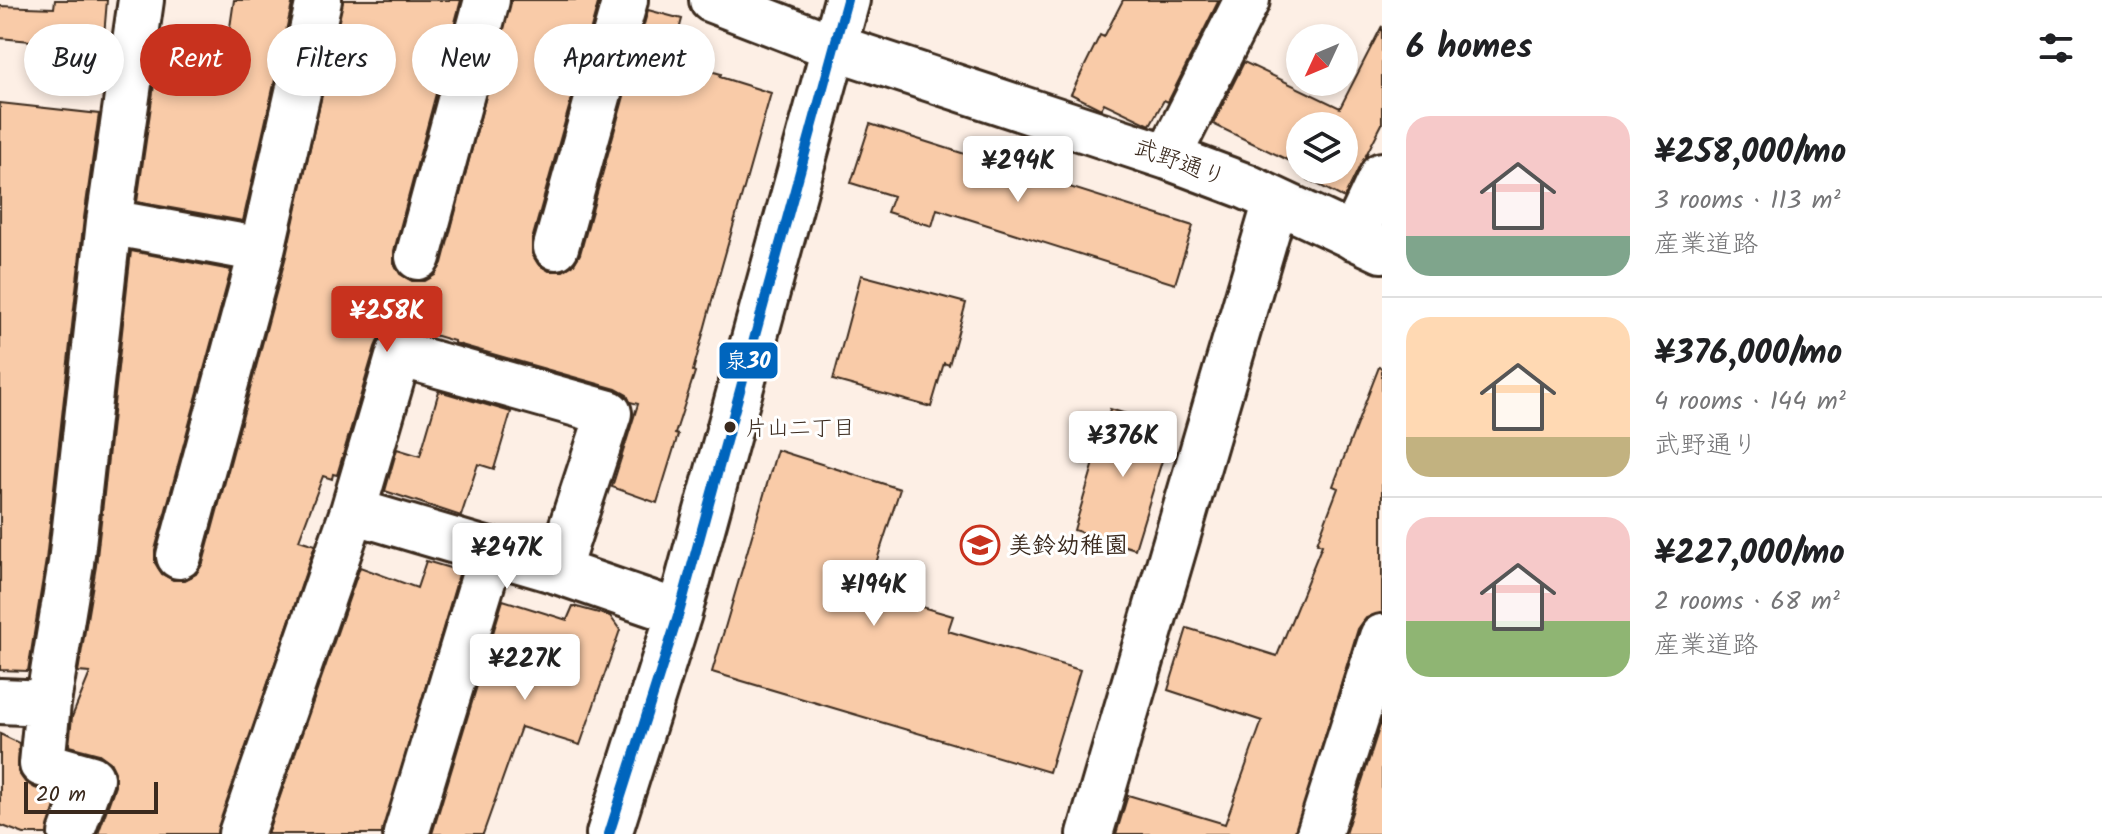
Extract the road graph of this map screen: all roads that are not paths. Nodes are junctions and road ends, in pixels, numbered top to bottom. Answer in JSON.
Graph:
{"nodes":[{"id":1,"x":141,"y":0,"type":"edge"},
{"id":2,"x":319,"y":0,"type":"edge"},
{"id":3,"x":487,"y":0,"type":"edge"},
{"id":4,"x":625,"y":0,"type":"edge"},
{"id":5,"x":712,"y":0,"type":"edge"},
{"id":6,"x":847,"y":0,"type":"edge"},
{"id":7,"x":1247,"y":0,"type":"edge"},
{"id":8,"x":834,"y":47,"type":"junction"},
{"id":9,"x":1168,"y":157,"type":"junction"},
{"id":10,"x":1382,"y":175,"type":"edge"},
{"id":11,"x":1276,"y":201,"type":"junction"},
{"id":12,"x":109,"y":222,"type":"junction"},
{"id":13,"x":1367,"y":243,"type":"edge"},
{"id":14,"x":556,"y":247,"type":"dead end"},
{"id":15,"x":262,"y":250,"type":"junction"},
{"id":16,"x":418,"y":257,"type":"dead end"},
{"id":17,"x":353,"y":511,"type":"junction"},
{"id":18,"x":492,"y":551,"type":"junction"},
{"id":19,"x":179,"y":556,"type":"dead end"},
{"id":20,"x":557,"y":571,"type":"junction"},
{"id":21,"x":679,"y":613,"type":"junction"},
{"id":22,"x":1382,"y":637,"type":"edge"},
{"id":23,"x":0,"y":701,"type":"edge"},
{"id":24,"x":48,"y":703,"type":"junction"},
{"id":25,"x":71,"y":834,"type":"edge"},
{"id":26,"x":241,"y":834,"type":"edge"},
{"id":27,"x":406,"y":834,"type":"edge"},
{"id":28,"x":609,"y":834,"type":"edge"},
{"id":29,"x":1090,"y":834,"type":"edge"},
{"id":30,"x":1319,"y":834,"type":"edge"}],
"edges":[{"from":1,"to":12,"type":"street"},
{"from":2,"to":15,"type":"street"},
{"from":3,"to":16,"type":"street"},
{"from":4,"to":14,"type":"street"},
{"from":5,"to":8,"type":"street","name":"武野通り"},
{"from":6,"to":8,"type":"street"},
{"from":7,"to":9,"type":"street"},
{"from":8,"to":9,"type":"street","name":"武野通り"},
{"from":8,"to":21,"type":"street"},
{"from":9,"to":11,"type":"street","name":"武野通り"},
{"from":10,"to":13,"type":"street"},
{"from":11,"to":13,"type":"street","name":"武野通り"},
{"from":11,"to":29,"type":"street"},
{"from":12,"to":15,"type":"street"},
{"from":12,"to":24,"type":"street"},
{"from":15,"to":19,"type":"street"},
{"from":17,"to":18,"type":"street"},
{"from":17,"to":20,"type":"street"},
{"from":17,"to":26,"type":"street"},
{"from":18,"to":20,"type":"street"},
{"from":18,"to":27,"type":"street"},
{"from":20,"to":21,"type":"street"},
{"from":21,"to":28,"type":"street"},
{"from":22,"to":30,"type":"street"},
{"from":23,"to":24,"type":"street"},
{"from":24,"to":25,"type":"street"}]}
